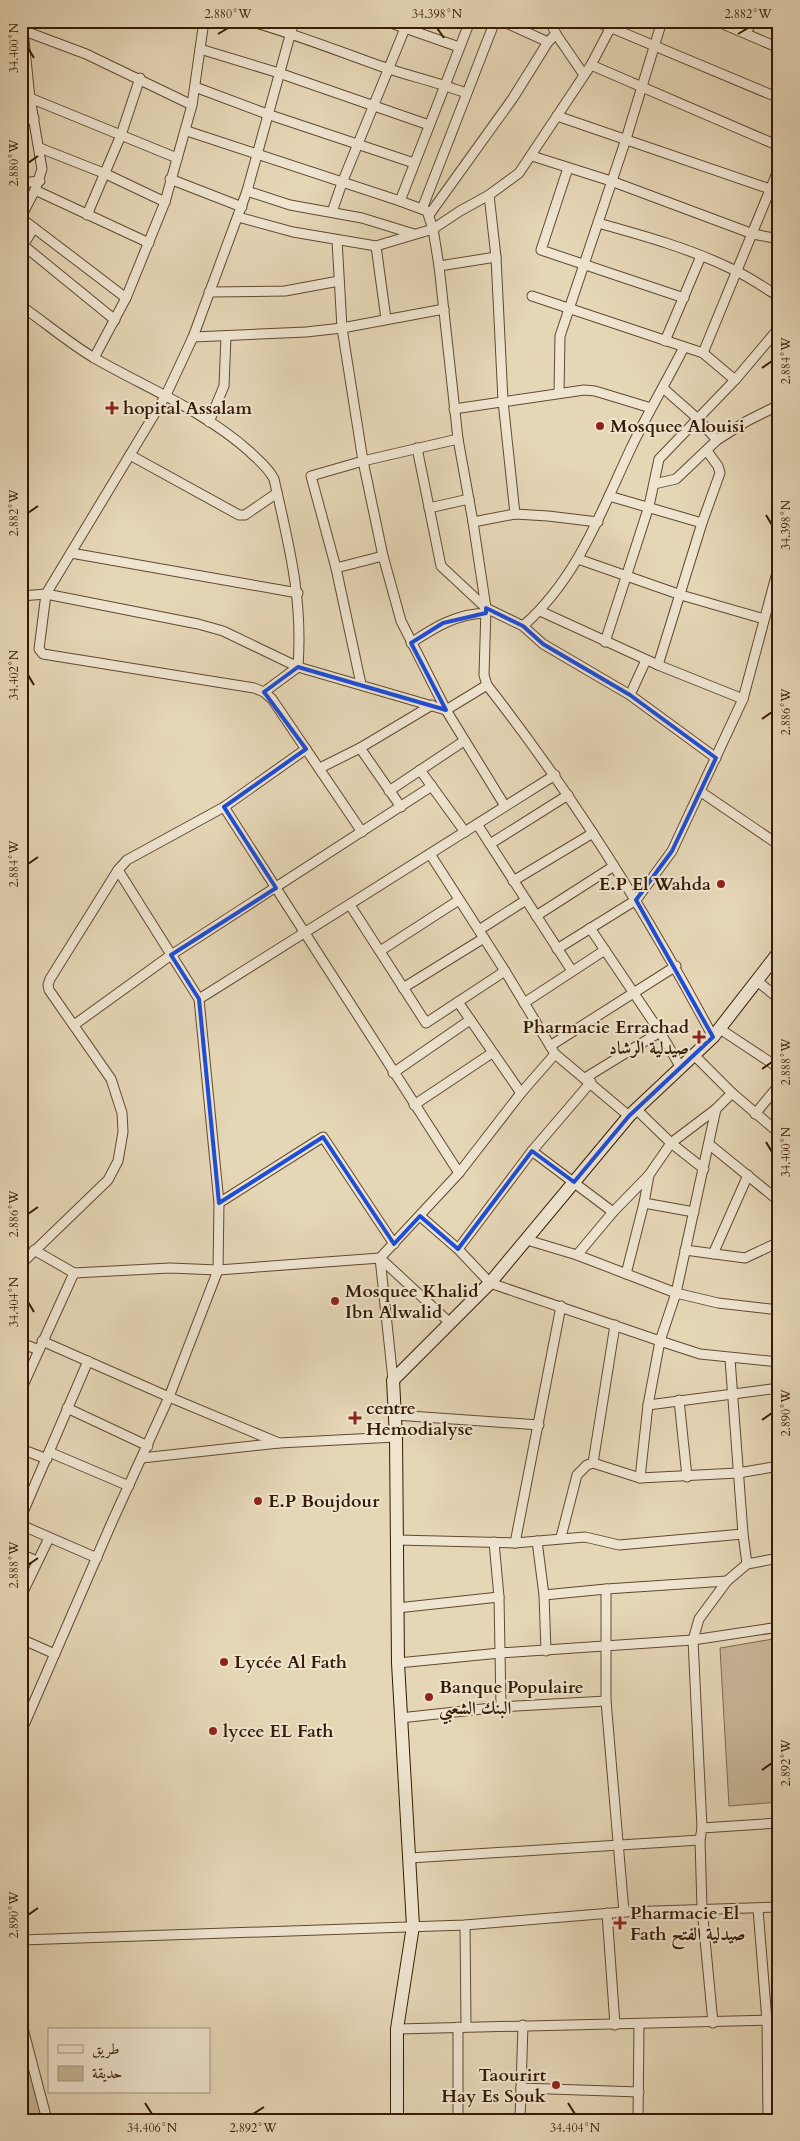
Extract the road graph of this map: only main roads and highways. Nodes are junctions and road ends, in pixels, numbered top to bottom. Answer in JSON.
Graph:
{"nodes":[{"id":1,"x":779,"y":952,"type":"edge"},
{"id":2,"x":397,"y":2120,"type":"edge"}],
"edges":[{"from":1,"to":2,"type":"main road"}]}
